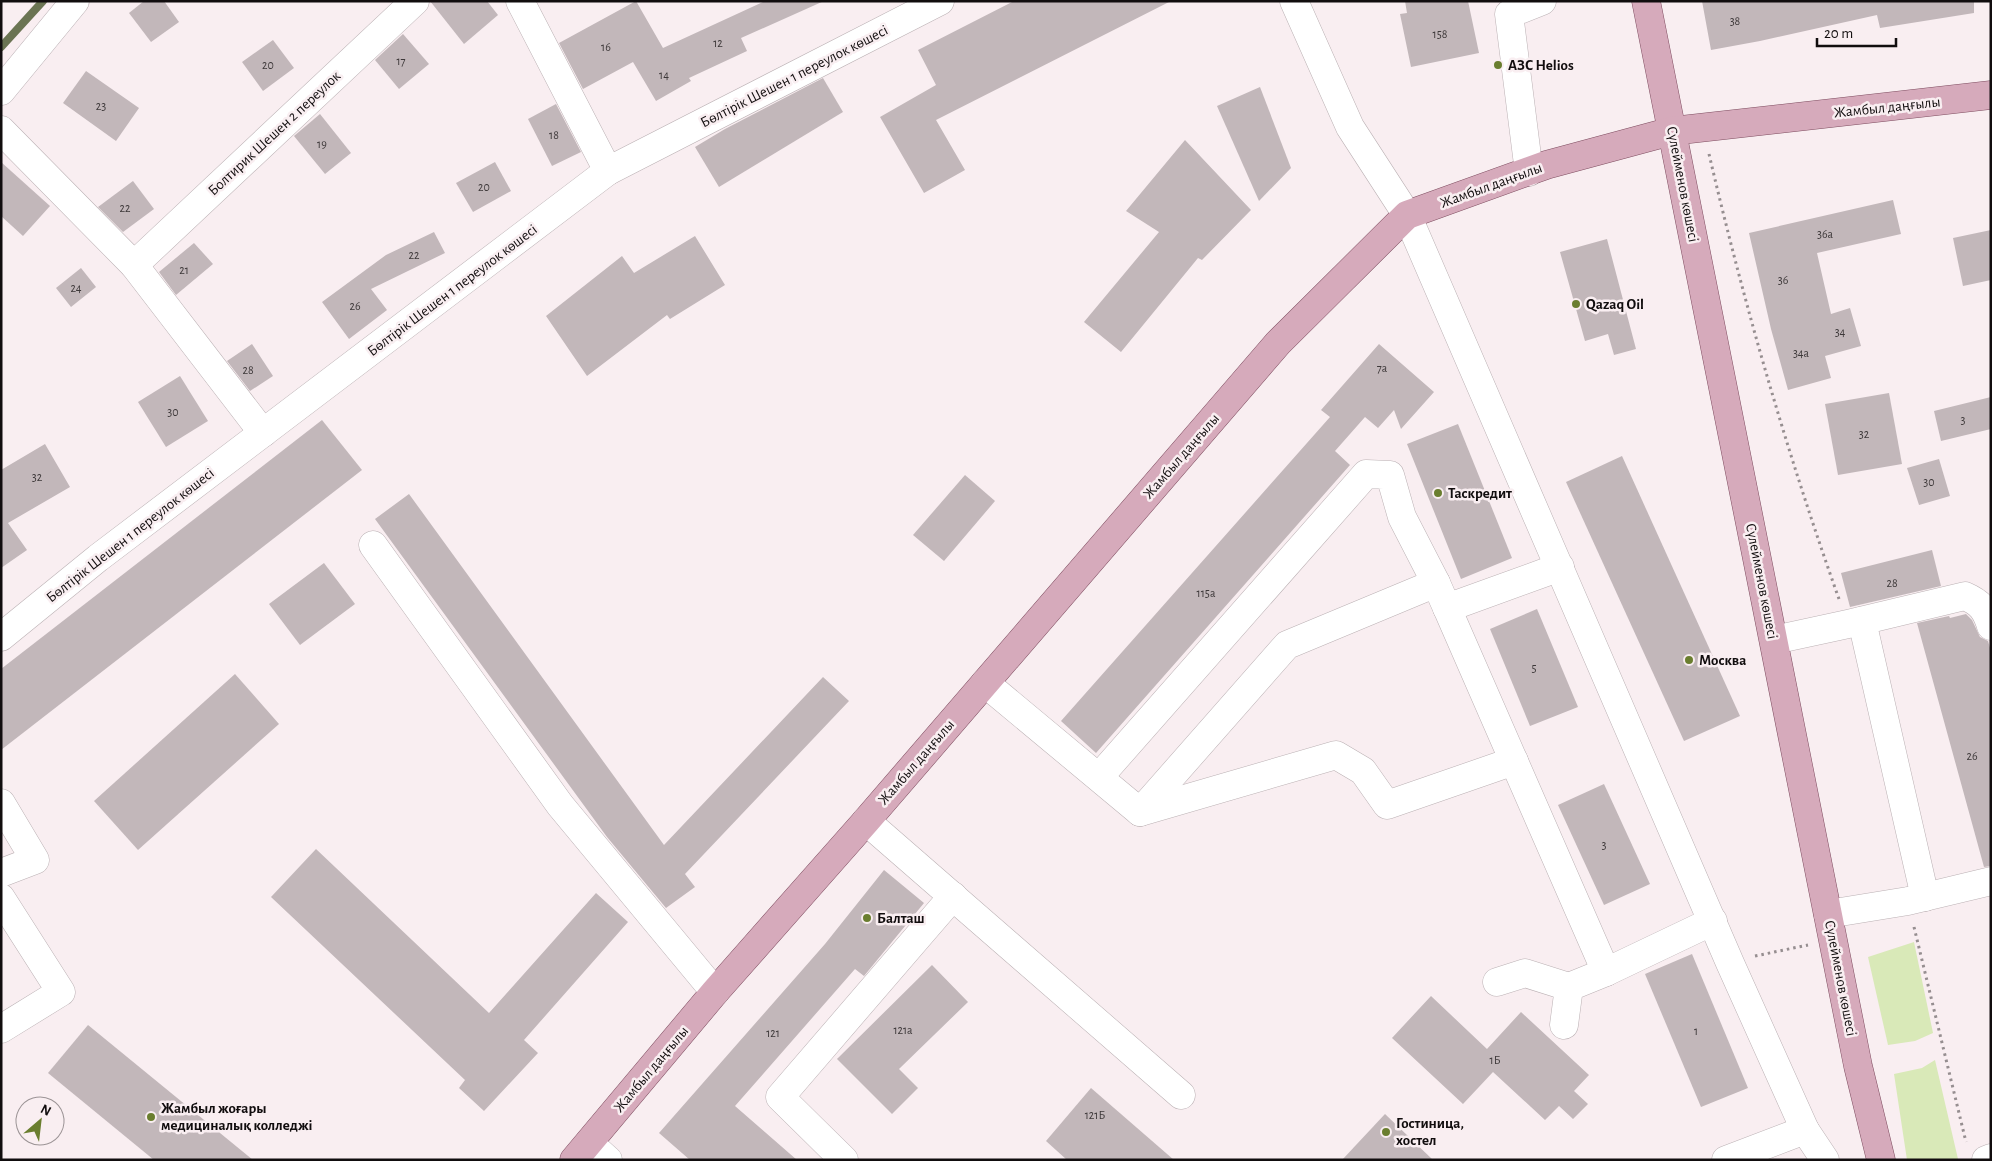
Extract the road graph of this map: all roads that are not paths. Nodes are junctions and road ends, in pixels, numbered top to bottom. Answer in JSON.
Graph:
{"nodes":[{"id":1,"x":76,"y":1,"type":"edge"},
{"id":2,"x":414,"y":1,"type":"edge"},
{"id":3,"x":520,"y":1,"type":"edge"},
{"id":4,"x":940,"y":1,"type":"edge"},
{"id":5,"x":1294,"y":1,"type":"edge"},
{"id":6,"x":1542,"y":1,"type":"edge"},
{"id":7,"x":1646,"y":1,"type":"edge"},
{"id":8,"x":1,"y":90,"type":"edge"},
{"id":9,"x":1991,"y":95,"type":"edge"},
{"id":10,"x":1,"y":130,"type":"edge"},
{"id":11,"x":1672,"y":131,"type":"junction"},
{"id":12,"x":608,"y":171,"type":"junction"},
{"id":13,"x":1529,"y":172,"type":"junction"},
{"id":14,"x":1407,"y":215,"type":"junction"},
{"id":15,"x":134,"y":266,"type":"junction"},
{"id":16,"x":264,"y":433,"type":"junction"},
{"id":17,"x":373,"y":545,"type":"dead end"},
{"id":18,"x":1560,"y":567,"type":"junction"},
{"id":19,"x":1436,"y":583,"type":"junction"},
{"id":20,"x":1447,"y":608,"type":"junction"},
{"id":21,"x":1862,"y":621,"type":"junction"},
{"id":22,"x":1991,"y":626,"type":"edge"},
{"id":23,"x":1,"y":637,"type":"edge"},
{"id":24,"x":1774,"y":640,"type":"junction"},
{"id":25,"x":985,"y":683,"type":"junction"},
{"id":26,"x":1514,"y":761,"type":"junction"},
{"id":27,"x":1098,"y":777,"type":"junction"},
{"id":28,"x":1,"y":803,"type":"edge"},
{"id":29,"x":1140,"y":812,"type":"junction"},
{"id":30,"x":866,"y":821,"type":"junction"},
{"id":31,"x":1,"y":873,"type":"edge"},
{"id":32,"x":1991,"y":881,"type":"edge"},
{"id":33,"x":953,"y":896,"type":"junction"},
{"id":34,"x":1,"y":898,"type":"edge"},
{"id":35,"x":1916,"y":899,"type":"junction"},
{"id":36,"x":1828,"y":914,"type":"junction"},
{"id":37,"x":1713,"y":921,"type":"junction"},
{"id":38,"x":1606,"y":972,"type":"junction"},
{"id":39,"x":1497,"y":982,"type":"dead end"},
{"id":40,"x":1569,"y":987,"type":"junction"},
{"id":41,"x":715,"y":992,"type":"junction"},
{"id":42,"x":1564,"y":1025,"type":"dead end"},
{"id":43,"x":1,"y":1029,"type":"edge"},
{"id":44,"x":1181,"y":1095,"type":"dead end"},
{"id":45,"x":1805,"y":1130,"type":"junction"},
{"id":46,"x":590,"y":1154,"type":"edge"},
{"id":47,"x":844,"y":1160,"type":"edge"},
{"id":48,"x":1726,"y":1160,"type":"edge"},
{"id":49,"x":1825,"y":1160,"type":"edge"},
{"id":50,"x":1881,"y":1160,"type":"edge"}],
"edges":[{"from":1,"to":8,"type":"street"},
{"from":2,"to":15,"type":"street","name":"Болтирик Шешен 2 переулок"},
{"from":3,"to":12,"type":"street"},
{"from":4,"to":12,"type":"street","name":"Бөлтірік Шешен 1 переулок көшесі"},
{"from":5,"to":14,"type":"street"},
{"from":6,"to":13,"type":"street"},
{"from":7,"to":11,"type":"main road","name":"Сүлейменов көшесі"},
{"from":9,"to":11,"type":"main road","name":"Жамбыл даңғылы"},
{"from":10,"to":15,"type":"street"},
{"from":11,"to":13,"type":"main road","name":"Жамбыл даңғылы"},
{"from":11,"to":24,"type":"main road","name":"Сүлейменов көшесі"},
{"from":12,"to":16,"type":"street","name":"Бөлтірік Шешен 1 переулок көшесі"},
{"from":13,"to":14,"type":"main road","name":"Жамбыл даңғылы"},
{"from":14,"to":18,"type":"street"},
{"from":14,"to":25,"type":"main road","name":"Жамбыл даңғылы"},
{"from":15,"to":16,"type":"street"},
{"from":16,"to":23,"type":"street","name":"Бөлтірік Шешен 1 переулок көшесі"},
{"from":17,"to":41,"type":"street"},
{"from":18,"to":20,"type":"street"},
{"from":18,"to":37,"type":"street"},
{"from":19,"to":20,"type":"street"},
{"from":19,"to":27,"type":"street"},
{"from":19,"to":29,"type":"street"},
{"from":20,"to":26,"type":"street"},
{"from":21,"to":22,"type":"street"},
{"from":21,"to":24,"type":"street"},
{"from":21,"to":35,"type":"street"},
{"from":24,"to":36,"type":"main road","name":"Сүлейменов көшесі"},
{"from":25,"to":27,"type":"street"},
{"from":25,"to":30,"type":"main road","name":"Жамбыл даңғылы"},
{"from":26,"to":29,"type":"street"},
{"from":26,"to":38,"type":"street"},
{"from":27,"to":29,"type":"street"},
{"from":28,"to":31,"type":"street"},
{"from":30,"to":33,"type":"street"},
{"from":30,"to":41,"type":"main road","name":"Жамбыл даңғылы"},
{"from":32,"to":35,"type":"street"},
{"from":33,"to":44,"type":"street"},
{"from":33,"to":47,"type":"street"},
{"from":34,"to":43,"type":"street"},
{"from":35,"to":36,"type":"street"},
{"from":36,"to":50,"type":"main road","name":"Сүлейменов көшесі"},
{"from":37,"to":38,"type":"street"},
{"from":37,"to":45,"type":"street"},
{"from":38,"to":40,"type":"street"},
{"from":39,"to":40,"type":"street"},
{"from":40,"to":42,"type":"street"},
{"from":41,"to":46,"type":"main road","name":"Жамбыл даңғылы"},
{"from":45,"to":48,"type":"street"},
{"from":45,"to":49,"type":"street"}]}
